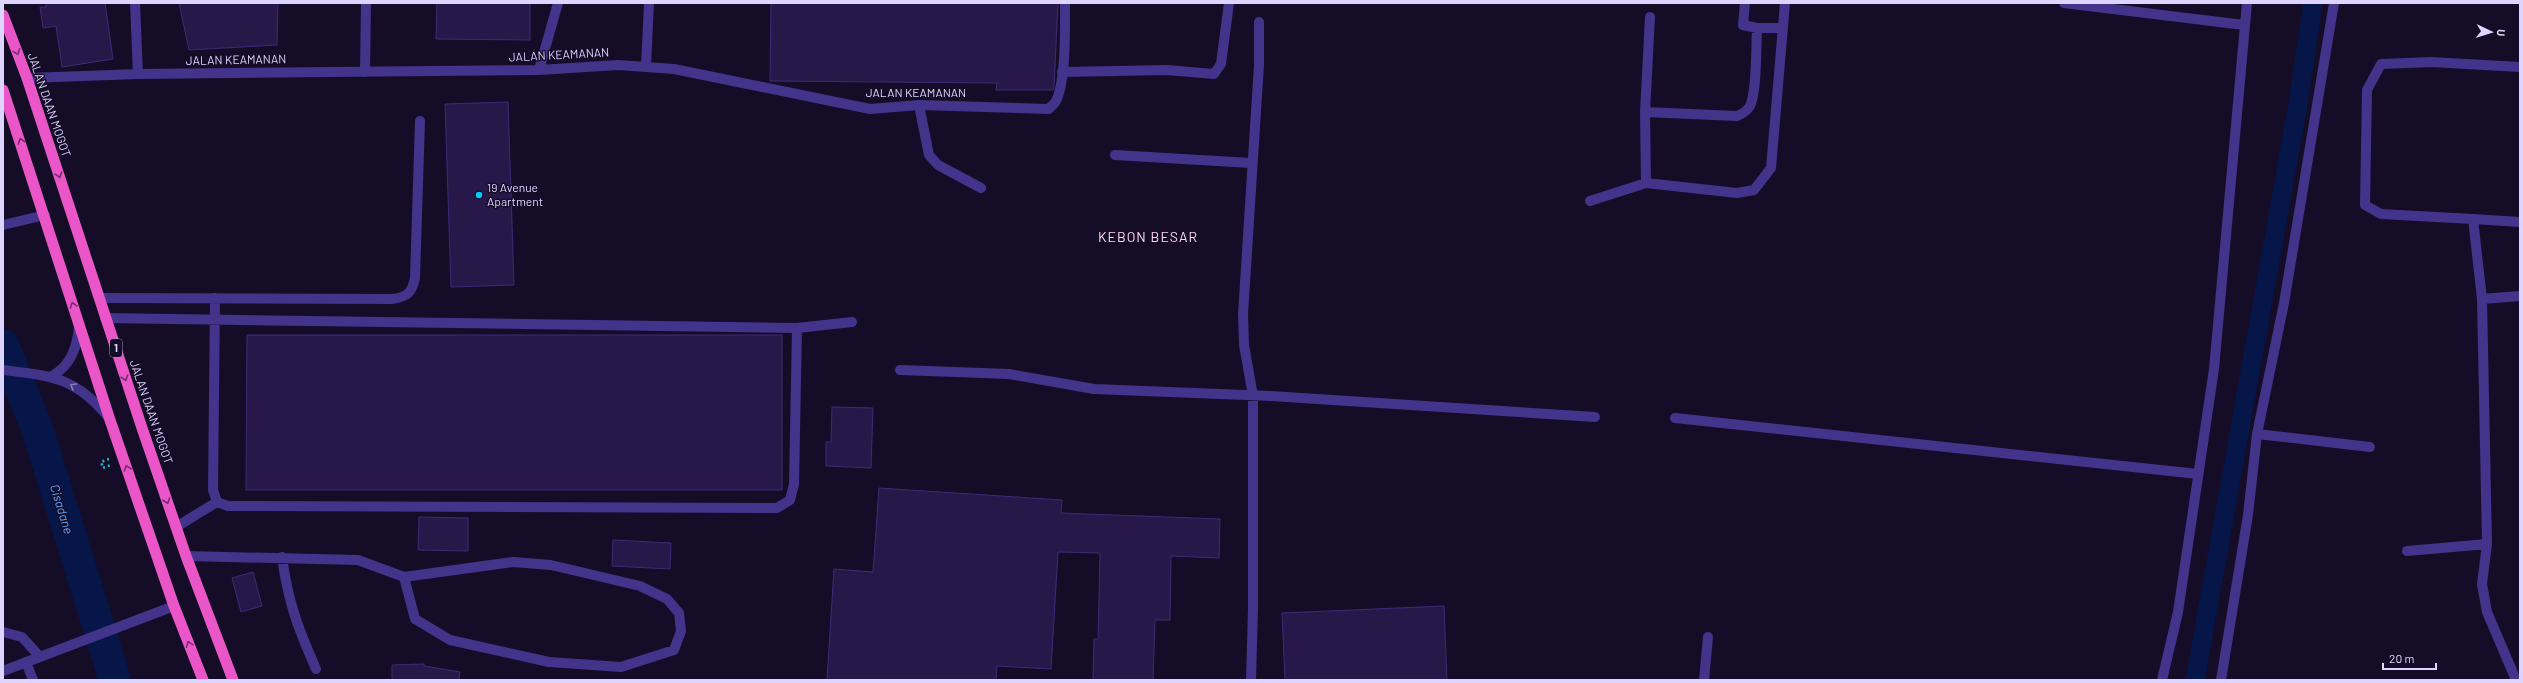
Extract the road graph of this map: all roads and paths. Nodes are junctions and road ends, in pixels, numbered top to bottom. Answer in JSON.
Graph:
{"nodes":[{"id":1,"x":135,"y":3,"type":"edge"},
{"id":2,"x":366,"y":3,"type":"edge"},
{"id":3,"x":558,"y":3,"type":"edge"},
{"id":4,"x":649,"y":3,"type":"edge"},
{"id":5,"x":1065,"y":3,"type":"edge"},
{"id":6,"x":1229,"y":3,"type":"edge"},
{"id":7,"x":1744,"y":3,"type":"edge"},
{"id":8,"x":1785,"y":3,"type":"edge"},
{"id":9,"x":2064,"y":3,"type":"edge"},
{"id":10,"x":2246,"y":3,"type":"edge"},
{"id":11,"x":2334,"y":3,"type":"edge"},
{"id":12,"x":3,"y":15,"type":"edge"},
{"id":13,"x":1650,"y":17,"type":"dead end"},
{"id":14,"x":1259,"y":22,"type":"dead end"},
{"id":15,"x":2244,"y":25,"type":"junction"},
{"id":16,"x":1757,"y":28,"type":"junction"},
{"id":17,"x":1783,"y":28,"type":"junction"},
{"id":18,"x":646,"y":66,"type":"junction"},
{"id":19,"x":2520,"y":67,"type":"edge"},
{"id":20,"x":539,"y":70,"type":"junction"},
{"id":21,"x":365,"y":72,"type":"junction"},
{"id":22,"x":1062,"y":72,"type":"junction"},
{"id":23,"x":138,"y":74,"type":"junction"},
{"id":24,"x":27,"y":78,"type":"junction"},
{"id":25,"x":3,"y":90,"type":"edge"},
{"id":26,"x":919,"y":105,"type":"junction"},
{"id":27,"x":1645,"y":112,"type":"junction"},
{"id":28,"x":420,"y":121,"type":"dead end"},
{"id":29,"x":1115,"y":156,"type":"dead end"},
{"id":30,"x":1251,"y":163,"type":"junction"},
{"id":31,"x":1646,"y":183,"type":"junction"},
{"id":32,"x":981,"y":188,"type":"dead end"},
{"id":33,"x":1590,"y":201,"type":"dead end"},
{"id":34,"x":45,"y":215,"type":"junction"},
{"id":35,"x":2473,"y":219,"type":"junction"},
{"id":36,"x":2520,"y":222,"type":"edge"},
{"id":37,"x":3,"y":225,"type":"edge"},
{"id":38,"x":2520,"y":296,"type":"edge"},
{"id":39,"x":99,"y":298,"type":"junction"},
{"id":40,"x":215,"y":298,"type":"junction"},
{"id":41,"x":2482,"y":299,"type":"junction"},
{"id":42,"x":105,"y":318,"type":"junction"},
{"id":43,"x":215,"y":320,"type":"junction"},
{"id":44,"x":852,"y":322,"type":"dead end"},
{"id":45,"x":80,"y":324,"type":"junction"},
{"id":46,"x":796,"y":328,"type":"junction"},
{"id":47,"x":3,"y":370,"type":"edge"},
{"id":48,"x":900,"y":370,"type":"dead end"},
{"id":49,"x":48,"y":376,"type":"junction"},
{"id":50,"x":1253,"y":396,"type":"junction"},
{"id":51,"x":1595,"y":417,"type":"dead end"},
{"id":52,"x":1676,"y":418,"type":"dead end"},
{"id":53,"x":110,"y":420,"type":"junction"},
{"id":54,"x":2257,"y":434,"type":"junction"},
{"id":55,"x":2370,"y":448,"type":"dead end"},
{"id":56,"x":114,"y":457,"type":"dead end"},
{"id":57,"x":103,"y":468,"type":"dead end"},
{"id":58,"x":2198,"y":474,"type":"junction"},
{"id":59,"x":217,"y":502,"type":"junction"},
{"id":60,"x":176,"y":527,"type":"junction"},
{"id":61,"x":2486,"y":544,"type":"junction"},
{"id":62,"x":2407,"y":551,"type":"dead end"},
{"id":63,"x":186,"y":556,"type":"junction"},
{"id":64,"x":282,"y":556,"type":"junction"},
{"id":65,"x":404,"y":577,"type":"junction"},
{"id":66,"x":174,"y":606,"type":"junction"},
{"id":67,"x":3,"y":632,"type":"edge"},
{"id":68,"x":1708,"y":637,"type":"dead end"},
{"id":69,"x":44,"y":655,"type":"junction"},
{"id":70,"x":26,"y":662,"type":"junction"},
{"id":71,"x":316,"y":669,"type":"dead end"},
{"id":72,"x":3,"y":671,"type":"edge"},
{"id":73,"x":33,"y":680,"type":"edge"},
{"id":74,"x":203,"y":680,"type":"edge"},
{"id":75,"x":233,"y":680,"type":"edge"},
{"id":76,"x":1251,"y":680,"type":"edge"},
{"id":77,"x":1704,"y":680,"type":"edge"},
{"id":78,"x":2162,"y":680,"type":"edge"},
{"id":79,"x":2221,"y":680,"type":"edge"},
{"id":80,"x":2516,"y":680,"type":"edge"}],
"edges":[{"from":1,"to":23,"type":"street"},
{"from":2,"to":21,"type":"street"},
{"from":3,"to":20,"type":"street"},
{"from":4,"to":18,"type":"street"},
{"from":5,"to":22,"type":"street"},
{"from":6,"to":22,"type":"street"},
{"from":7,"to":16,"type":"street"},
{"from":8,"to":17,"type":"street"},
{"from":9,"to":15,"type":"street"},
{"from":10,"to":15,"type":"street"},
{"from":11,"to":54,"type":"street"},
{"from":12,"to":24,"type":"highway","name":"JALAN DAAN MOGOT","number":"1","one_way":true},
{"from":13,"to":27,"type":"street"},
{"from":14,"to":30,"type":"street"},
{"from":15,"to":58,"type":"street"},
{"from":16,"to":17,"type":"street"},
{"from":16,"to":27,"type":"street"},
{"from":17,"to":31,"type":"street"},
{"from":18,"to":20,"type":"street","name":"JALAN KEAMANAN"},
{"from":18,"to":26,"type":"street","name":"JALAN KEAMANAN"},
{"from":19,"to":35,"type":"street"},
{"from":20,"to":21,"type":"street","name":"JALAN KEAMANAN"},
{"from":21,"to":23,"type":"street","name":"JALAN KEAMANAN"},
{"from":22,"to":26,"type":"street","name":"JALAN KEAMANAN"},
{"from":23,"to":24,"type":"street","name":"JALAN KEAMANAN"},
{"from":24,"to":39,"type":"highway","name":"JALAN DAAN MOGOT","number":"1","one_way":true},
{"from":34,"to":25,"type":"highway","one_way":true},
{"from":26,"to":32,"type":"street"},
{"from":27,"to":31,"type":"street"},
{"from":28,"to":40,"type":"street"},
{"from":29,"to":30,"type":"street"},
{"from":30,"to":50,"type":"street"},
{"from":31,"to":33,"type":"street"},
{"from":34,"to":37,"type":"street"},
{"from":45,"to":34,"type":"highway","one_way":true},
{"from":35,"to":36,"type":"street"},
{"from":35,"to":41,"type":"street"},
{"from":38,"to":41,"type":"street"},
{"from":39,"to":40,"type":"street"},
{"from":39,"to":42,"type":"highway","name":"JALAN DAAN MOGOT","number":"1"},
{"from":40,"to":43,"type":"street"},
{"from":41,"to":61,"type":"street"},
{"from":42,"to":43,"type":"street"},
{"from":42,"to":60,"type":"highway","name":"JALAN DAAN MOGOT","number":"1","one_way":true},
{"from":43,"to":46,"type":"street"},
{"from":43,"to":59,"type":"street"},
{"from":44,"to":46,"type":"street"},
{"from":45,"to":49,"type":"street"},
{"from":45,"to":53,"type":"highway"},
{"from":46,"to":59,"type":"street"},
{"from":47,"to":49,"type":"street"},
{"from":48,"to":50,"type":"street"},
{"from":53,"to":49,"type":"street","one_way":true},
{"from":50,"to":51,"type":"street"},
{"from":50,"to":76,"type":"street"},
{"from":52,"to":58,"type":"street"},
{"from":66,"to":53,"type":"highway","one_way":true},
{"from":54,"to":55,"type":"street"},
{"from":54,"to":79,"type":"street"},
{"from":56,"to":57,"type":"path"},
{"from":58,"to":78,"type":"street"},
{"from":59,"to":60,"type":"street"},
{"from":60,"to":63,"type":"highway","name":"JALAN DAAN MOGOT","number":"1"},
{"from":61,"to":62,"type":"street"},
{"from":61,"to":80,"type":"street"},
{"from":63,"to":64,"type":"street"},
{"from":63,"to":75,"type":"highway","name":"JALAN DAAN MOGOT","number":"1"},
{"from":64,"to":65,"type":"street"},
{"from":64,"to":71,"type":"street"},
{"from":65,"to":65,"type":"street"},
{"from":66,"to":69,"type":"street"},
{"from":74,"to":66,"type":"highway","one_way":true},
{"from":67,"to":69,"type":"street"},
{"from":68,"to":77,"type":"street"},
{"from":69,"to":70,"type":"street"},
{"from":70,"to":72,"type":"street"},
{"from":70,"to":73,"type":"street"}]}
